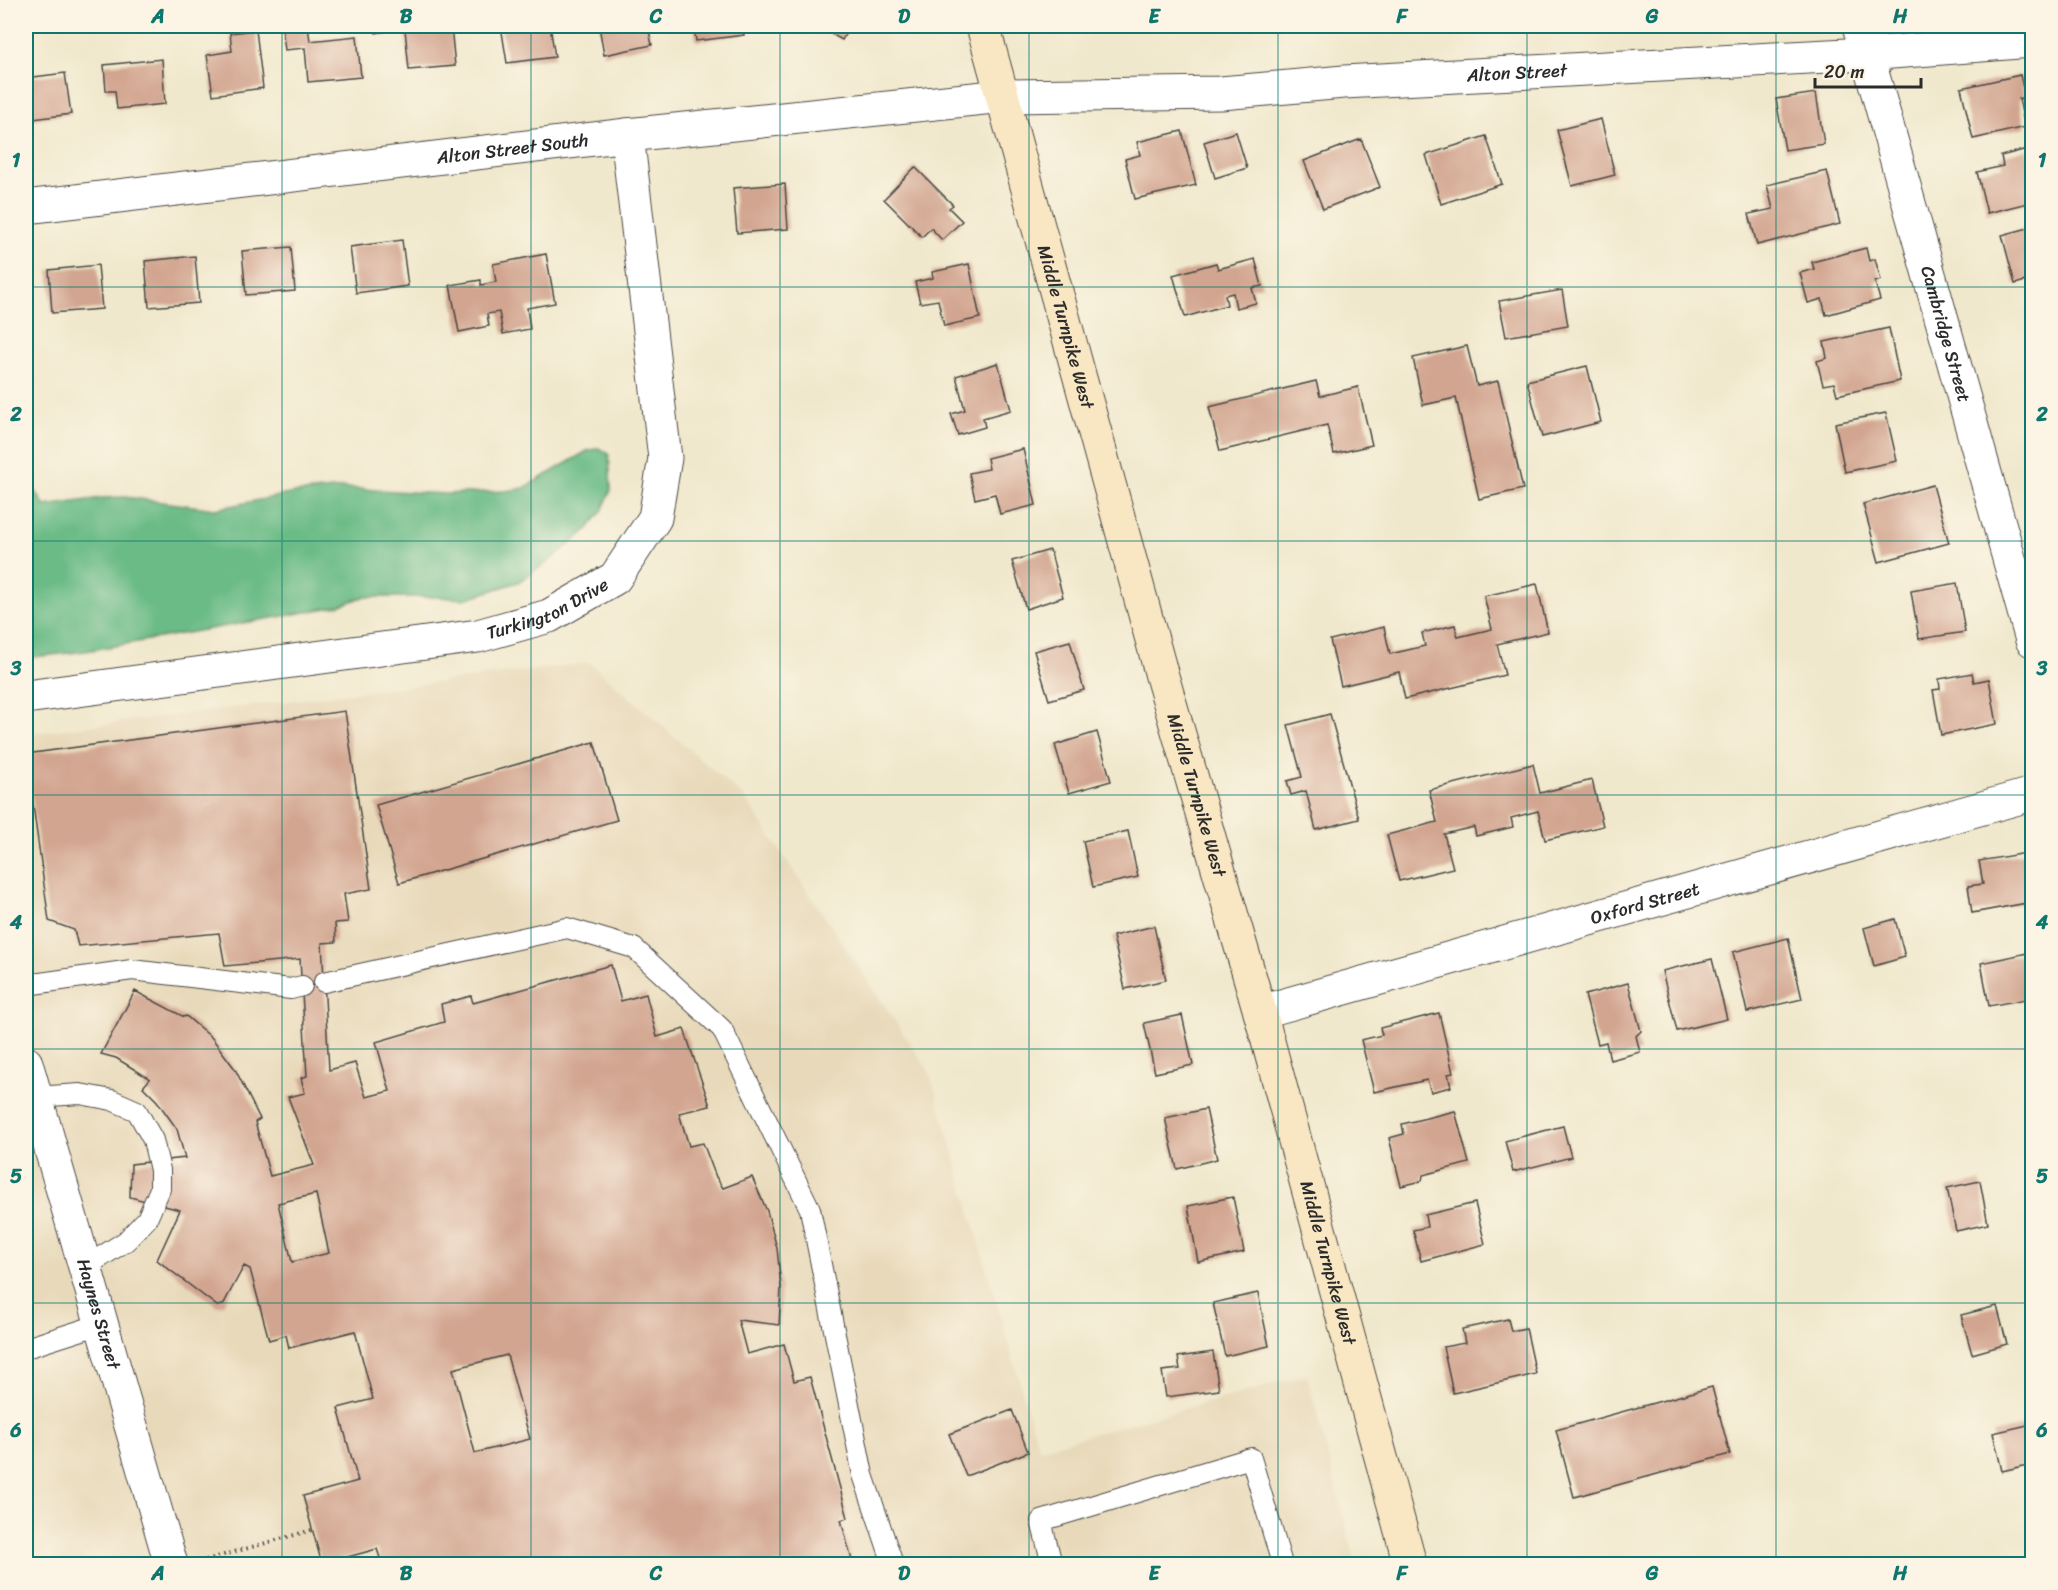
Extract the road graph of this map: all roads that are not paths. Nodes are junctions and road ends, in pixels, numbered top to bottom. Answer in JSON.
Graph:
{"nodes":[{"id":1,"x":983,"y":26,"type":"edge"},
{"id":2,"x":1862,"y":40,"type":"edge"},
{"id":3,"x":2032,"y":41,"type":"edge"},
{"id":4,"x":1002,"y":96,"type":"junction"},
{"id":5,"x":627,"y":135,"type":"junction"},
{"id":6,"x":26,"y":207,"type":"edge"},
{"id":7,"x":2032,"y":640,"type":"edge"},
{"id":8,"x":26,"y":697,"type":"edge"},
{"id":9,"x":2032,"y":794,"type":"edge"},
{"id":10,"x":324,"y":982,"type":"dead end"},
{"id":11,"x":26,"y":985,"type":"edge"},
{"id":12,"x":302,"y":987,"type":"dead end"},
{"id":13,"x":1260,"y":1012,"type":"junction"},
{"id":14,"x":26,"y":1063,"type":"edge"},
{"id":15,"x":35,"y":1097,"type":"junction"},
{"id":16,"x":85,"y":1267,"type":"junction"},
{"id":17,"x":101,"y":1324,"type":"junction"},
{"id":18,"x":26,"y":1348,"type":"edge"},
{"id":19,"x":185,"y":1563,"type":"edge"},
{"id":20,"x":893,"y":1564,"type":"edge"},
{"id":21,"x":1052,"y":1564,"type":"edge"},
{"id":22,"x":1282,"y":1564,"type":"edge"},
{"id":23,"x":1410,"y":1564,"type":"edge"}],
"edges":[{"from":1,"to":4,"type":"main road","name":"Middle Turnpike West"},
{"from":2,"to":3,"type":"street","name":"Alton Street"},
{"from":2,"to":4,"type":"street","name":"Alton Street"},
{"from":2,"to":7,"type":"street","name":"Cambridge Street"},
{"from":4,"to":5,"type":"street","name":"Alton Street South"},
{"from":4,"to":13,"type":"main road","name":"Middle Turnpike West"},
{"from":5,"to":6,"type":"street","name":"Alton Street South"},
{"from":5,"to":8,"type":"street","name":"Turkington Drive"},
{"from":9,"to":13,"type":"street","name":"Oxford Street"},
{"from":10,"to":20,"type":"lane"},
{"from":11,"to":12,"type":"lane"},
{"from":13,"to":23,"type":"main road","name":"Middle Turnpike West"},
{"from":14,"to":15,"type":"street","name":"Haynes Street"},
{"from":15,"to":16,"type":"street","name":"Haynes Street"},
{"from":15,"to":16,"type":"lane"},
{"from":16,"to":17,"type":"street","name":"Haynes Street"},
{"from":17,"to":18,"type":"lane"},
{"from":17,"to":19,"type":"street","name":"Haynes Street"},
{"from":21,"to":22,"type":"lane"}]}
